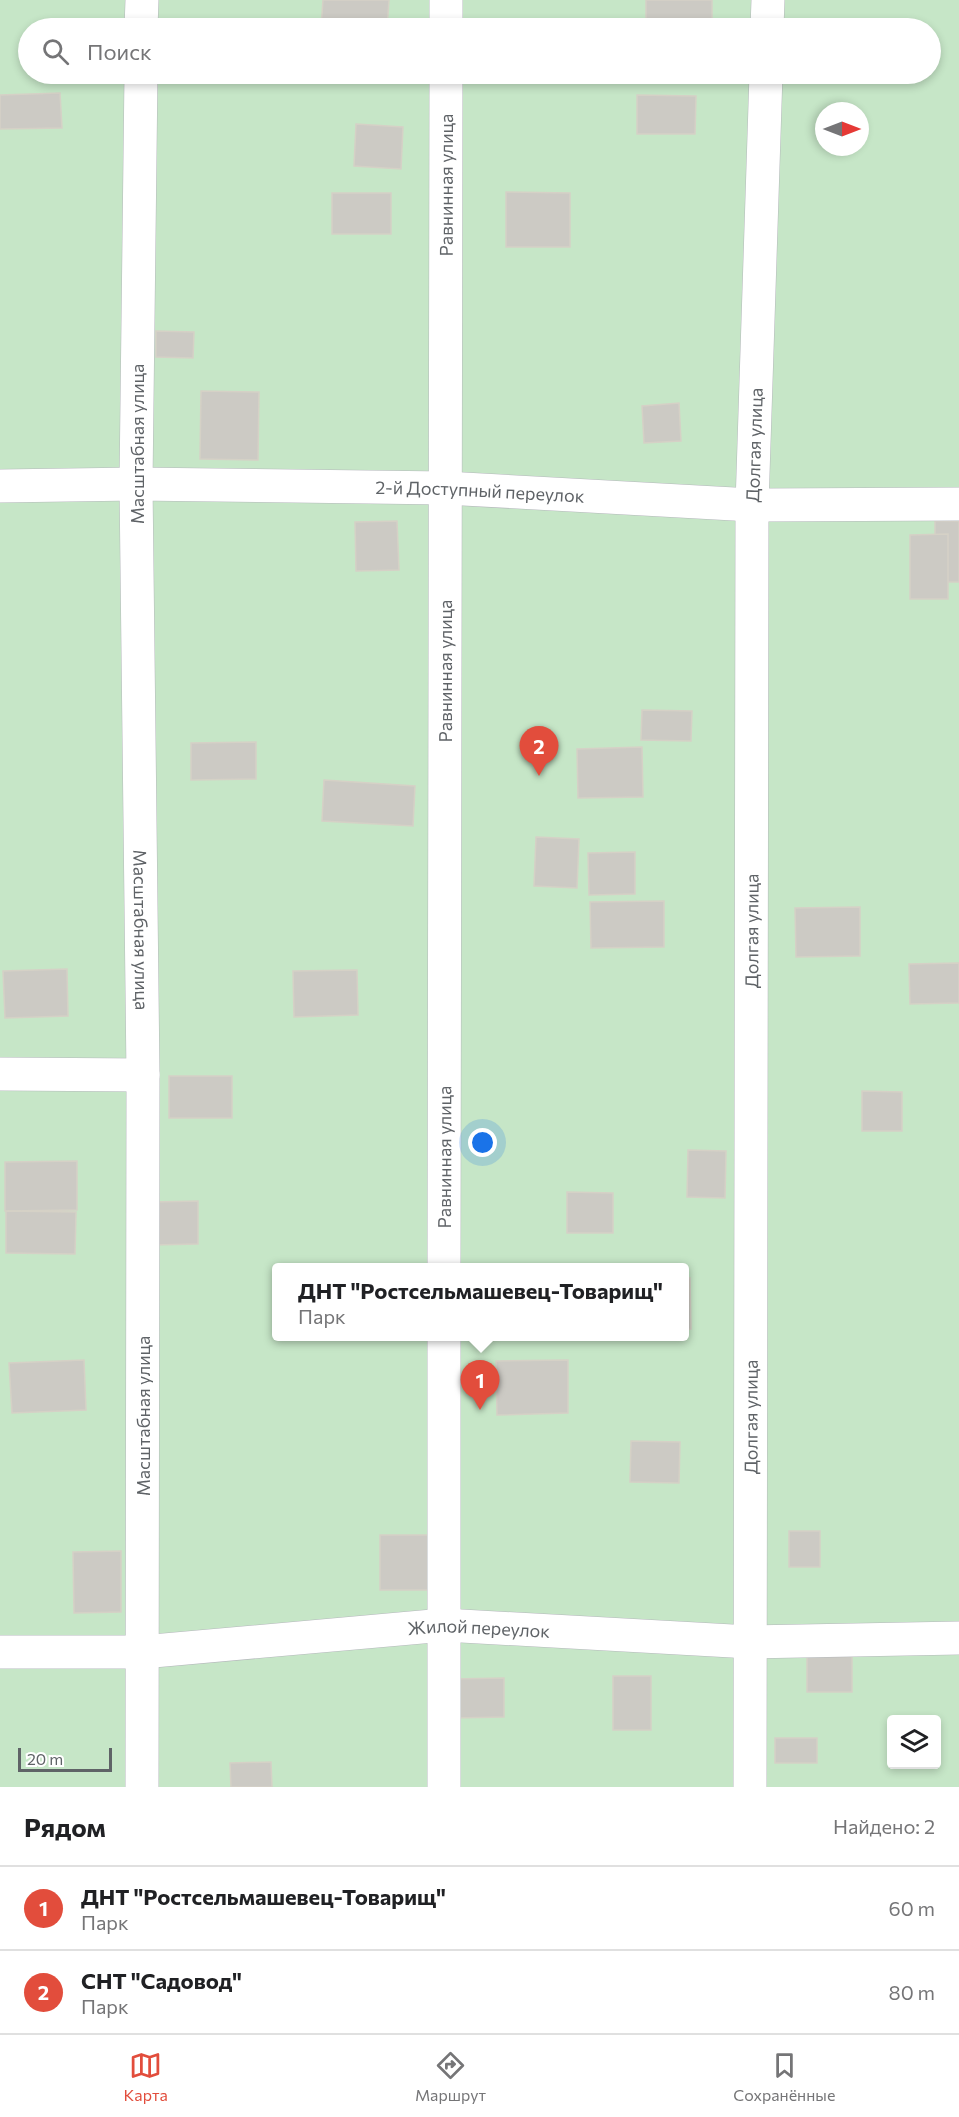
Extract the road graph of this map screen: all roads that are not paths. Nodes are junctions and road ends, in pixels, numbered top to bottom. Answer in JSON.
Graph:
{"nodes":[{"id":1,"x":142,"y":0,"type":"edge"},
{"id":2,"x":446,"y":0,"type":"edge"},
{"id":3,"x":768,"y":0,"type":"edge"},
{"id":4,"x":141,"y":18,"type":"edge"},
{"id":5,"x":446,"y":18,"type":"edge"},
{"id":6,"x":767,"y":18,"type":"edge"},
{"id":7,"x":141,"y":84,"type":"edge"},
{"id":8,"x":446,"y":84,"type":"edge"},
{"id":9,"x":765,"y":84,"type":"edge"},
{"id":10,"x":136,"y":484,"type":"junction"},
{"id":11,"x":0,"y":486,"type":"edge"},
{"id":12,"x":445,"y":488,"type":"junction"},
{"id":13,"x":959,"y":504,"type":"edge"},
{"id":14,"x":752,"y":505,"type":"junction"},
{"id":15,"x":0,"y":1074,"type":"edge"},
{"id":16,"x":143,"y":1075,"type":"junction"},
{"id":17,"x":444,"y":1263,"type":"edge"},
{"id":18,"x":444,"y":1341,"type":"edge"},
{"id":19,"x":444,"y":1625,"type":"junction"},
{"id":20,"x":959,"y":1638,"type":"edge"},
{"id":21,"x":750,"y":1642,"type":"junction"},
{"id":22,"x":0,"y":1652,"type":"edge"},
{"id":23,"x":142,"y":1652,"type":"junction"},
{"id":24,"x":142,"y":1787,"type":"edge"},
{"id":25,"x":444,"y":1787,"type":"edge"},
{"id":26,"x":750,"y":1787,"type":"edge"}],
"edges":[{"from":1,"to":4,"type":"lane"},
{"from":2,"to":5,"type":"lane"},
{"from":3,"to":6,"type":"lane"},
{"from":7,"to":10,"type":"lane","name":"Масштабная улица"},
{"from":8,"to":12,"type":"lane","name":"Равнинная улица"},
{"from":9,"to":14,"type":"lane","name":"Долгая улица"},
{"from":10,"to":11,"type":"lane","name":"2-й Доступный переулок"},
{"from":10,"to":12,"type":"lane","name":"2-й Доступный переулок"},
{"from":10,"to":16,"type":"lane","name":"Масштабная улица"},
{"from":12,"to":14,"type":"lane","name":"2-й Доступный переулок"},
{"from":12,"to":17,"type":"lane","name":"Равнинная улица"},
{"from":13,"to":14,"type":"lane","name":"2-й Доступный переулок"},
{"from":14,"to":21,"type":"lane","name":"Долгая улица"},
{"from":15,"to":16,"type":"lane"},
{"from":16,"to":23,"type":"lane","name":"Масштабная улица"},
{"from":18,"to":19,"type":"lane"},
{"from":19,"to":21,"type":"lane","name":"Жилой переулок"},
{"from":19,"to":23,"type":"lane","name":"Жилой переулок"},
{"from":19,"to":25,"type":"lane"},
{"from":20,"to":21,"type":"lane","name":"Жилой переулок"},
{"from":21,"to":26,"type":"lane","name":"Долгая улица"},
{"from":22,"to":23,"type":"lane","name":"Жилой переулок"},
{"from":23,"to":24,"type":"lane","name":"Масштабная улица"}]}
